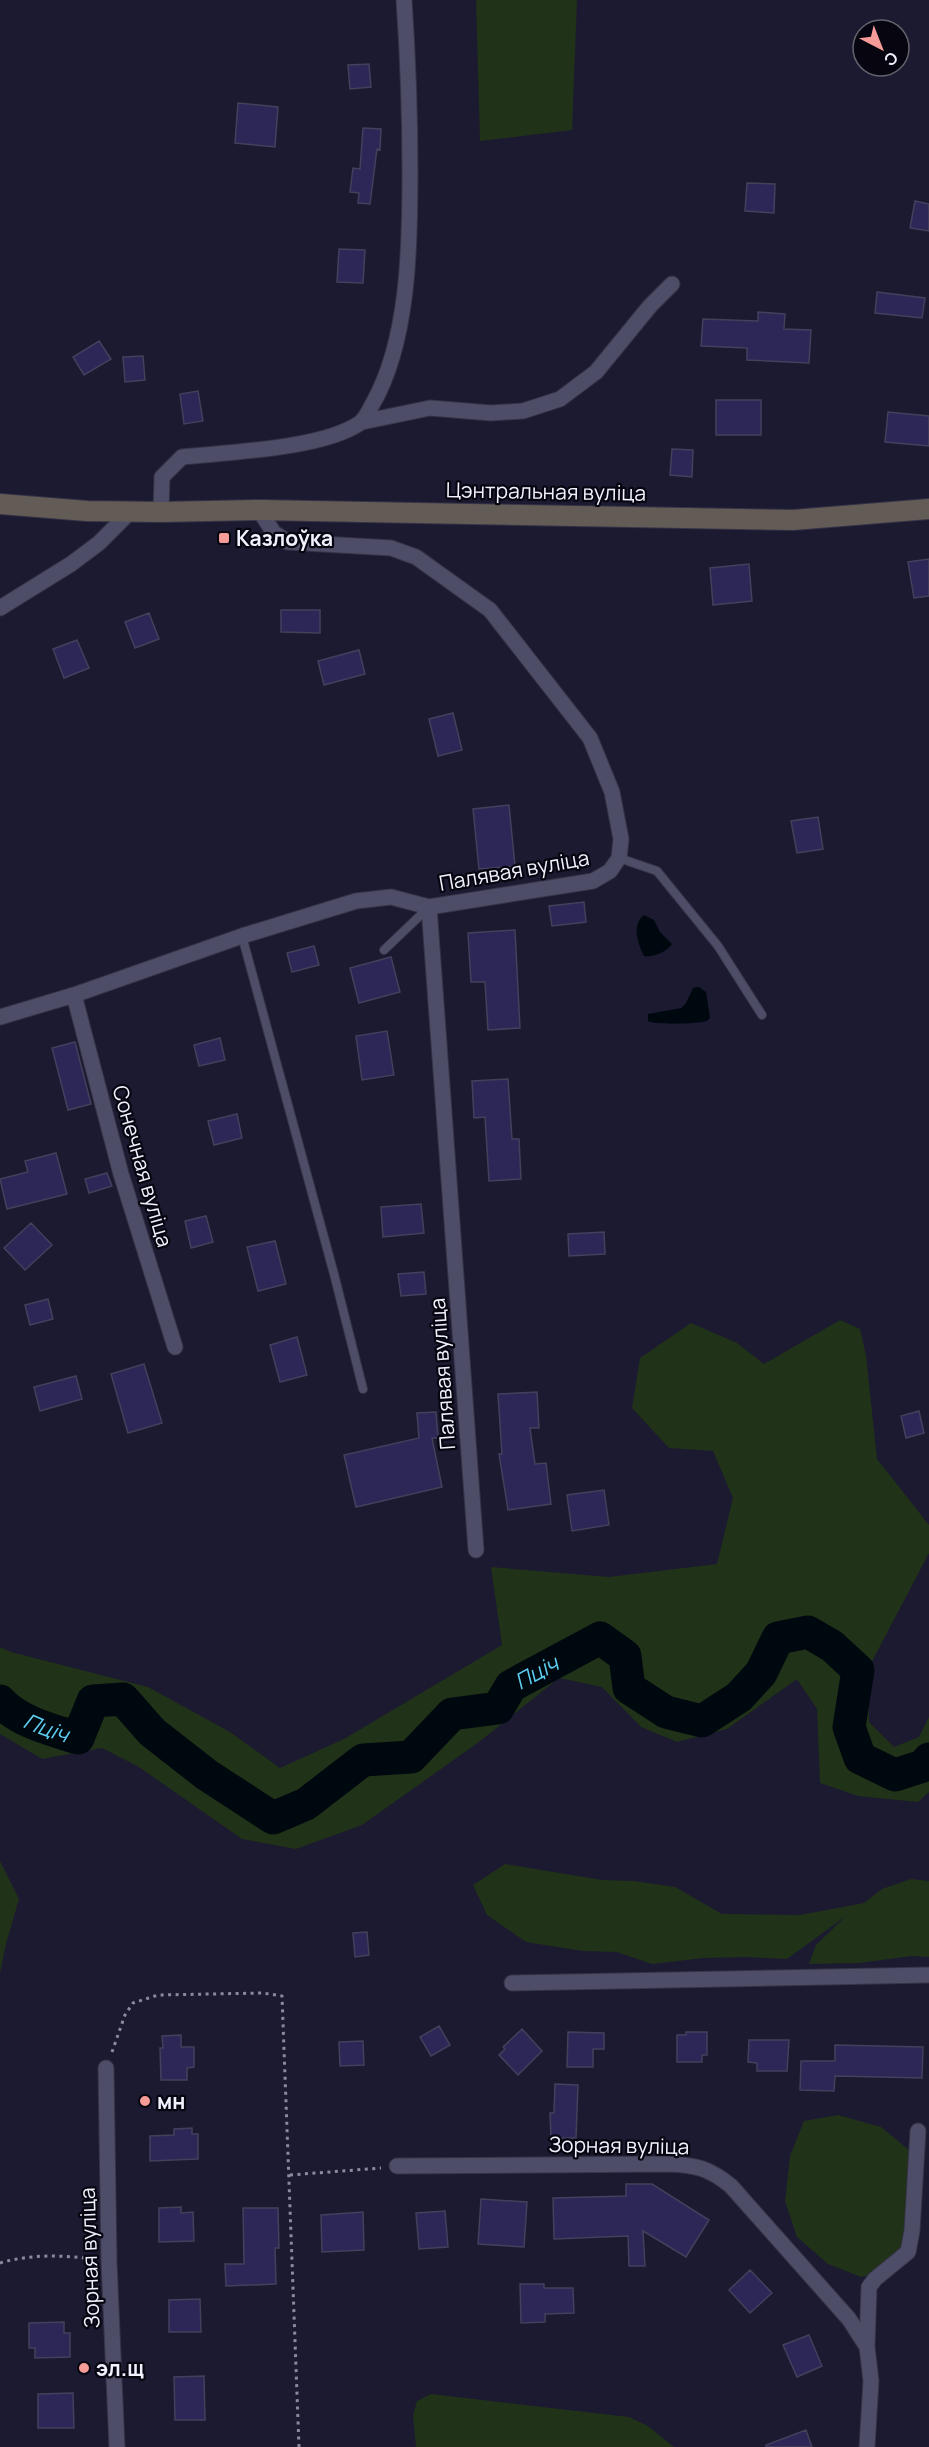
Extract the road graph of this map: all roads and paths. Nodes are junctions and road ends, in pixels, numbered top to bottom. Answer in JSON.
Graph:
{"nodes":[{"id":1,"x":405,"y":0,"type":"edge"},
{"id":2,"x":672,"y":284,"type":"dead end"},
{"id":3,"x":362,"y":422,"type":"junction"},
{"id":4,"x":0,"y":504,"type":"edge"},
{"id":5,"x":929,"y":509,"type":"edge"},
{"id":6,"x":259,"y":510,"type":"junction"},
{"id":7,"x":131,"y":511,"type":"junction"},
{"id":8,"x":161,"y":512,"type":"junction"},
{"id":9,"x":0,"y":608,"type":"edge"},
{"id":10,"x":619,"y":858,"type":"junction"},
{"id":11,"x":429,"y":907,"type":"junction"},
{"id":12,"x":242,"y":936,"type":"junction"},
{"id":13,"x":384,"y":950,"type":"dead end"},
{"id":14,"x":74,"y":995,"type":"junction"},
{"id":15,"x":762,"y":1015,"type":"dead end"},
{"id":16,"x":0,"y":1017,"type":"edge"},
{"id":17,"x":175,"y":1347,"type":"dead end"},
{"id":18,"x":363,"y":1389,"type":"dead end"},
{"id":19,"x":476,"y":1550,"type":"dead end"},
{"id":20,"x":929,"y":1975,"type":"edge"},
{"id":21,"x":512,"y":1983,"type":"dead end"},
{"id":22,"x":106,"y":2068,"type":"joint"},
{"id":23,"x":918,"y":2131,"type":"dead end"},
{"id":24,"x":397,"y":2166,"type":"joint"},
{"id":25,"x":290,"y":2175,"type":"junction"},
{"id":26,"x":109,"y":2262,"type":"junction"},
{"id":27,"x":0,"y":2263,"type":"edge"},
{"id":28,"x":867,"y":2347,"type":"junction"},
{"id":29,"x":117,"y":2447,"type":"edge"},
{"id":30,"x":299,"y":2447,"type":"edge"},
{"id":31,"x":867,"y":2447,"type":"edge"}],
"edges":[{"from":1,"to":3,"type":"street"},
{"from":2,"to":3,"type":"street"},
{"from":3,"to":8,"type":"street"},
{"from":4,"to":7,"type":"main road","name":"Цэнтральная вуліца"},
{"from":5,"to":6,"type":"main road","name":"Цэнтральная вуліца"},
{"from":6,"to":8,"type":"main road","name":"Цэнтральная вуліца"},
{"from":6,"to":10,"type":"street","name":"Палявая вуліца"},
{"from":7,"to":8,"type":"main road","name":"Цэнтральная вуліца"},
{"from":7,"to":9,"type":"street"},
{"from":10,"to":11,"type":"street","name":"Палявая вуліца"},
{"from":10,"to":15,"type":"lane"},
{"from":11,"to":12,"type":"street"},
{"from":11,"to":13,"type":"lane"},
{"from":11,"to":19,"type":"street","name":"Палявая вуліца"},
{"from":12,"to":14,"type":"street"},
{"from":12,"to":18,"type":"lane"},
{"from":14,"to":16,"type":"street"},
{"from":14,"to":17,"type":"street","name":"Сонечная вуліца"},
{"from":20,"to":21,"type":"street"},
{"from":22,"to":25,"type":"path"},
{"from":22,"to":26,"type":"street","name":"Зорная вуліца"},
{"from":23,"to":28,"type":"street","name":"Зорная вуліца"},
{"from":24,"to":25,"type":"path"},
{"from":24,"to":28,"type":"street","name":"Зорная вуліца"},
{"from":25,"to":30,"type":"path"},
{"from":26,"to":27,"type":"path"},
{"from":26,"to":29,"type":"street","name":"Зорная вуліца"},
{"from":28,"to":31,"type":"street","name":"Зорная вуліца"}]}
